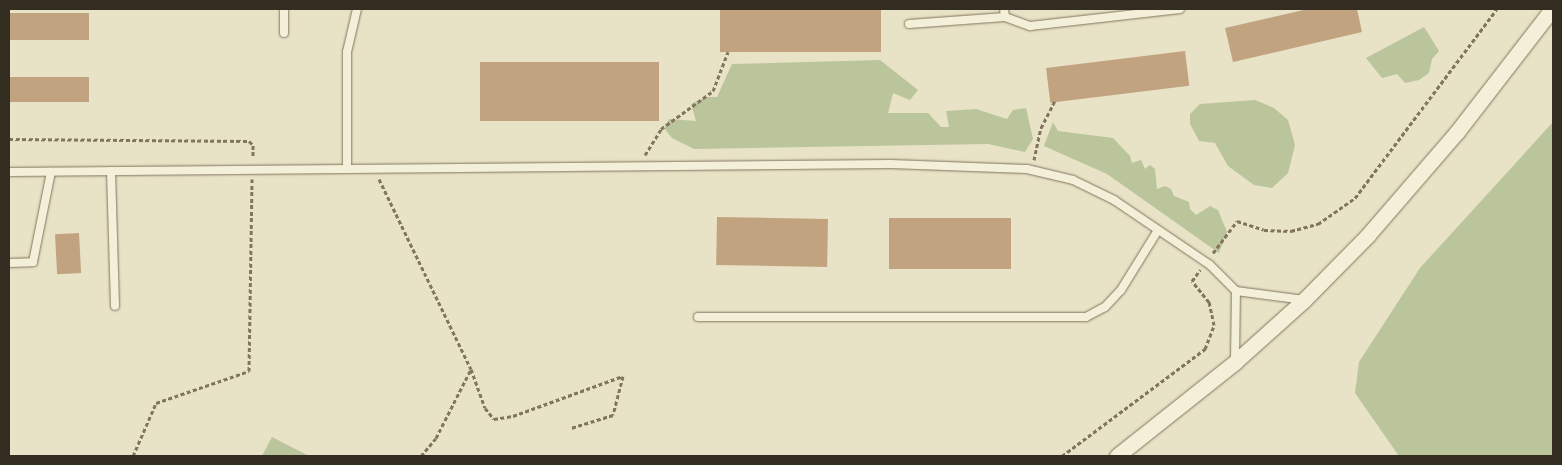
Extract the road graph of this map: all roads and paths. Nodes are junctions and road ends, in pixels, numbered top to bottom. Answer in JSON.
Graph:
{"nodes":[{"id":1,"x":284,"y":9,"type":"edge"},
{"id":2,"x":356,"y":9,"type":"edge"},
{"id":3,"x":1180,"y":9,"type":"edge"},
{"id":4,"x":1498,"y":9,"type":"edge"},
{"id":5,"x":1552,"y":9,"type":"edge"},
{"id":6,"x":1004,"y":13,"type":"edge"},
{"id":7,"x":909,"y":24,"type":"dead end"},
{"id":8,"x":284,"y":33,"type":"dead end"},
{"id":9,"x":728,"y":52,"type":"dead end"},
{"id":10,"x":1055,"y":100,"type":"dead end"},
{"id":11,"x":9,"y":139,"type":"edge"},
{"id":12,"x":638,"y":167,"type":"junction"},
{"id":13,"x":347,"y":169,"type":"junction"},
{"id":14,"x":374,"y":170,"type":"junction"},
{"id":15,"x":1032,"y":170,"type":"junction"},
{"id":16,"x":111,"y":171,"type":"junction"},
{"id":17,"x":252,"y":171,"type":"junction"},
{"id":18,"x":9,"y":172,"type":"edge"},
{"id":19,"x":51,"y":172,"type":"junction"},
{"id":20,"x":1158,"y":230,"type":"junction"},
{"id":21,"x":1206,"y":262,"type":"junction"},
{"id":22,"x":9,"y":263,"type":"edge"},
{"id":23,"x":1236,"y":291,"type":"junction"},
{"id":24,"x":1304,"y":300,"type":"junction"},
{"id":25,"x":115,"y":306,"type":"dead end"},
{"id":26,"x":698,"y":317,"type":"dead end"},
{"id":27,"x":1235,"y":362,"type":"junction"},
{"id":28,"x":471,"y":369,"type":"junction"},
{"id":29,"x":571,"y":428,"type":"dead end"},
{"id":30,"x":133,"y":456,"type":"edge"},
{"id":31,"x":421,"y":456,"type":"edge"},
{"id":32,"x":1062,"y":456,"type":"edge"},
{"id":33,"x":1117,"y":456,"type":"edge"}],
"edges":[{"from":1,"to":8,"type":"lane"},
{"from":2,"to":13,"type":"lane"},
{"from":3,"to":6,"type":"lane"},
{"from":4,"to":21,"type":"path"},
{"from":5,"to":24,"type":"street"},
{"from":6,"to":7,"type":"lane"},
{"from":9,"to":12,"type":"path"},
{"from":10,"to":15,"type":"path"},
{"from":11,"to":17,"type":"path"},
{"from":12,"to":14,"type":"lane"},
{"from":12,"to":15,"type":"lane"},
{"from":13,"to":14,"type":"lane"},
{"from":13,"to":17,"type":"lane"},
{"from":14,"to":28,"type":"path"},
{"from":15,"to":20,"type":"lane"},
{"from":16,"to":17,"type":"lane"},
{"from":16,"to":19,"type":"lane"},
{"from":16,"to":25,"type":"lane"},
{"from":17,"to":30,"type":"path"},
{"from":18,"to":19,"type":"lane"},
{"from":19,"to":22,"type":"lane"},
{"from":20,"to":21,"type":"lane"},
{"from":20,"to":26,"type":"lane"},
{"from":21,"to":23,"type":"lane"},
{"from":21,"to":32,"type":"path"},
{"from":23,"to":24,"type":"lane"},
{"from":23,"to":27,"type":"lane"},
{"from":24,"to":27,"type":"street"},
{"from":27,"to":33,"type":"street"},
{"from":28,"to":29,"type":"path"},
{"from":28,"to":31,"type":"path"}]}
